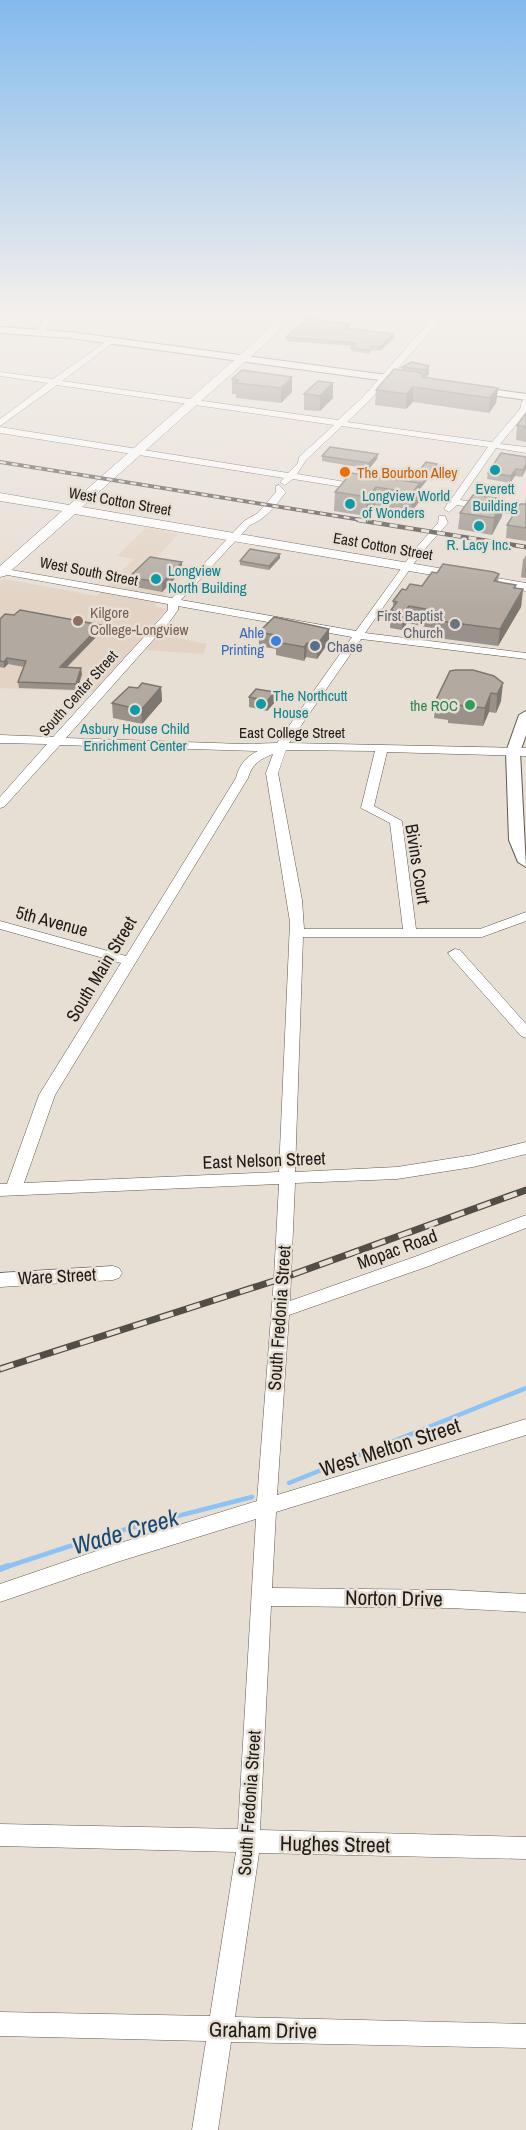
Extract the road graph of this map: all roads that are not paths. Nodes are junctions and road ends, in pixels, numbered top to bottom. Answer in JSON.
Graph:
{"nodes":[{"id":1,"x":14,"y":412,"type":"edge"},
{"id":2,"x":182,"y":412,"type":"edge"},
{"id":3,"x":266,"y":412,"type":"edge"},
{"id":4,"x":351,"y":412,"type":"edge"},
{"id":5,"x":515,"y":412,"type":"edge"},
{"id":6,"x":522,"y":412,"type":"edge"},
{"id":7,"x":515,"y":421,"type":"junction"},
{"id":8,"x":0,"y":423,"type":"edge"},
{"id":9,"x":340,"y":423,"type":"junction"},
{"id":10,"x":526,"y":423,"type":"edge"},
{"id":11,"x":0,"y":430,"type":"edge"},
{"id":12,"x":500,"y":437,"type":"junction"},
{"id":13,"x":494,"y":445,"type":"junction"},
{"id":14,"x":526,"y":450,"type":"edge"},
{"id":15,"x":139,"y":451,"type":"junction"},
{"id":16,"x":292,"y":475,"type":"junction"},
{"id":17,"x":374,"y":487,"type":"edge"},
{"id":18,"x":391,"y":490,"type":"edge"},
{"id":19,"x":0,"y":497,"type":"edge"},
{"id":20,"x":455,"y":500,"type":"junction"},
{"id":21,"x":71,"y":510,"type":"junction"},
{"id":22,"x":526,"y":511,"type":"edge"},
{"id":23,"x":234,"y":538,"type":"junction"},
{"id":24,"x":408,"y":567,"type":"junction"},
{"id":25,"x":1,"y":572,"type":"edge"},
{"id":26,"x":526,"y":587,"type":"edge"},
{"id":27,"x":173,"y":603,"type":"junction"},
{"id":28,"x":357,"y":636,"type":"junction"},
{"id":29,"x":526,"y":656,"type":"edge"},
{"id":30,"x":526,"y":715,"type":"edge"},
{"id":31,"x":0,"y":739,"type":"edge"},
{"id":32,"x":59,"y":740,"type":"junction"},
{"id":33,"x":281,"y":747,"type":"junction"},
{"id":34,"x":382,"y":748,"type":"junction"},
{"id":35,"x":519,"y":752,"type":"edge"},
{"id":36,"x":272,"y":767,"type":"junction"},
{"id":37,"x":242,"y":778,"type":"junction"},
{"id":38,"x":0,"y":804,"type":"edge"},
{"id":39,"x":526,"y":862,"type":"edge"},
{"id":40,"x":526,"y":916,"type":"edge"},
{"id":41,"x":0,"y":925,"type":"edge"},
{"id":42,"x":296,"y":933,"type":"junction"},
{"id":43,"x":434,"y":933,"type":"junction"},
{"id":44,"x":460,"y":933,"type":"junction"},
{"id":45,"x":410,"y":934,"type":"junction"},
{"id":46,"x":455,"y":953,"type":"junction"},
{"id":47,"x":129,"y":961,"type":"junction"},
{"id":48,"x":526,"y":1033,"type":"edge"},
{"id":49,"x":526,"y":1148,"type":"edge"},
{"id":50,"x":286,"y":1178,"type":"junction"},
{"id":51,"x":6,"y":1190,"type":"edge"},
{"id":52,"x":526,"y":1221,"type":"edge"},
{"id":53,"x":113,"y":1273,"type":"dead end"},
{"id":54,"x":0,"y":1280,"type":"edge"},
{"id":55,"x":280,"y":1311,"type":"junction"},
{"id":56,"x":526,"y":1427,"type":"edge"},
{"id":57,"x":267,"y":1509,"type":"junction"},
{"id":58,"x":0,"y":1593,"type":"edge"},
{"id":59,"x":262,"y":1597,"type":"junction"},
{"id":60,"x":526,"y":1603,"type":"edge"},
{"id":61,"x":0,"y":1835,"type":"edge"},
{"id":62,"x":248,"y":1842,"type":"junction"},
{"id":63,"x":526,"y":1848,"type":"edge"},
{"id":64,"x":0,"y":2024,"type":"edge"},
{"id":65,"x":221,"y":2029,"type":"junction"},
{"id":66,"x":526,"y":2036,"type":"edge"},
{"id":67,"x":205,"y":2130,"type":"edge"}],
"edges":[{"from":1,"to":8,"type":"street"},
{"from":2,"to":15,"type":"main road"},
{"from":3,"to":9,"type":"street"},
{"from":4,"to":9,"type":"street","name":"South Center Street"},
{"from":5,"to":12,"type":"street"},
{"from":6,"to":7,"type":"street"},
{"from":7,"to":10,"type":"street"},
{"from":7,"to":12,"type":"street"},
{"from":9,"to":13,"type":"street"},
{"from":9,"to":16,"type":"street","name":"South Center Street"},
{"from":11,"to":15,"type":"street"},
{"from":12,"to":13,"type":"street"},
{"from":13,"to":14,"type":"street"},
{"from":13,"to":20,"type":"street"},
{"from":15,"to":16,"type":"street"},
{"from":15,"to":21,"type":"main road"},
{"from":16,"to":17,"type":"street"},
{"from":16,"to":23,"type":"street","name":"South Center Street"},
{"from":18,"to":20,"type":"street"},
{"from":19,"to":21,"type":"main road","name":"West Cotton Street"},
{"from":20,"to":22,"type":"street"},
{"from":20,"to":24,"type":"street"},
{"from":21,"to":23,"type":"main road","name":"West Cotton Street"},
{"from":21,"to":25,"type":"main road"},
{"from":23,"to":24,"type":"main road","name":"East Cotton Street"},
{"from":23,"to":27,"type":"street","name":"South Center Street"},
{"from":24,"to":26,"type":"main road","name":"East Cotton Street"},
{"from":24,"to":28,"type":"street"},
{"from":25,"to":27,"type":"street","name":"West South Street"},
{"from":27,"to":28,"type":"street","name":"West South Street"},
{"from":27,"to":32,"type":"street","name":"South Center Street"},
{"from":28,"to":29,"type":"street","name":"West South Street"},
{"from":28,"to":33,"type":"street"},
{"from":30,"to":35,"type":"street"},
{"from":31,"to":32,"type":"street","name":"East College Street"},
{"from":32,"to":33,"type":"street","name":"East College Street"},
{"from":32,"to":38,"type":"street","name":"South Center Street"},
{"from":33,"to":34,"type":"street","name":"East College Street"},
{"from":33,"to":36,"type":"street"},
{"from":33,"to":37,"type":"street","name":"South Main Street"},
{"from":34,"to":35,"type":"street","name":"East College Street"},
{"from":34,"to":45,"type":"street","name":"Bivins Court"},
{"from":35,"to":39,"type":"street"},
{"from":36,"to":37,"type":"street"},
{"from":36,"to":42,"type":"street","name":"South Fredonia Street"},
{"from":37,"to":47,"type":"street","name":"South Main Street"},
{"from":40,"to":44,"type":"street"},
{"from":41,"to":47,"type":"street","name":"5th Avenue"},
{"from":42,"to":45,"type":"street"},
{"from":42,"to":50,"type":"street","name":"South Fredonia Street"},
{"from":43,"to":44,"type":"street"},
{"from":43,"to":45,"type":"street"},
{"from":43,"to":46,"type":"street"},
{"from":44,"to":46,"type":"street"},
{"from":46,"to":48,"type":"street"},
{"from":47,"to":51,"type":"street","name":"South Main Street"},
{"from":49,"to":50,"type":"street","name":"East Nelson Street"},
{"from":50,"to":51,"type":"street","name":"East Nelson Street"},
{"from":50,"to":55,"type":"street","name":"South Fredonia Street"},
{"from":52,"to":55,"type":"street","name":"Mopac Road"},
{"from":53,"to":54,"type":"street","name":"Ware Street"},
{"from":55,"to":57,"type":"street","name":"South Fredonia Street"},
{"from":56,"to":57,"type":"street","name":"West Melton Street"},
{"from":57,"to":58,"type":"street","name":"West Melton Street"},
{"from":57,"to":59,"type":"street","name":"South Fredonia Street"},
{"from":59,"to":60,"type":"street","name":"Norton Drive"},
{"from":59,"to":62,"type":"street","name":"South Fredonia Street"},
{"from":61,"to":62,"type":"street","name":"Hughes Street"},
{"from":62,"to":63,"type":"street","name":"Hughes Street"},
{"from":62,"to":65,"type":"street","name":"South Fredonia Street"},
{"from":64,"to":65,"type":"street","name":"Graham Drive"},
{"from":65,"to":66,"type":"street","name":"Graham Drive"},
{"from":65,"to":67,"type":"street","name":"South Fredonia Street"}]}
